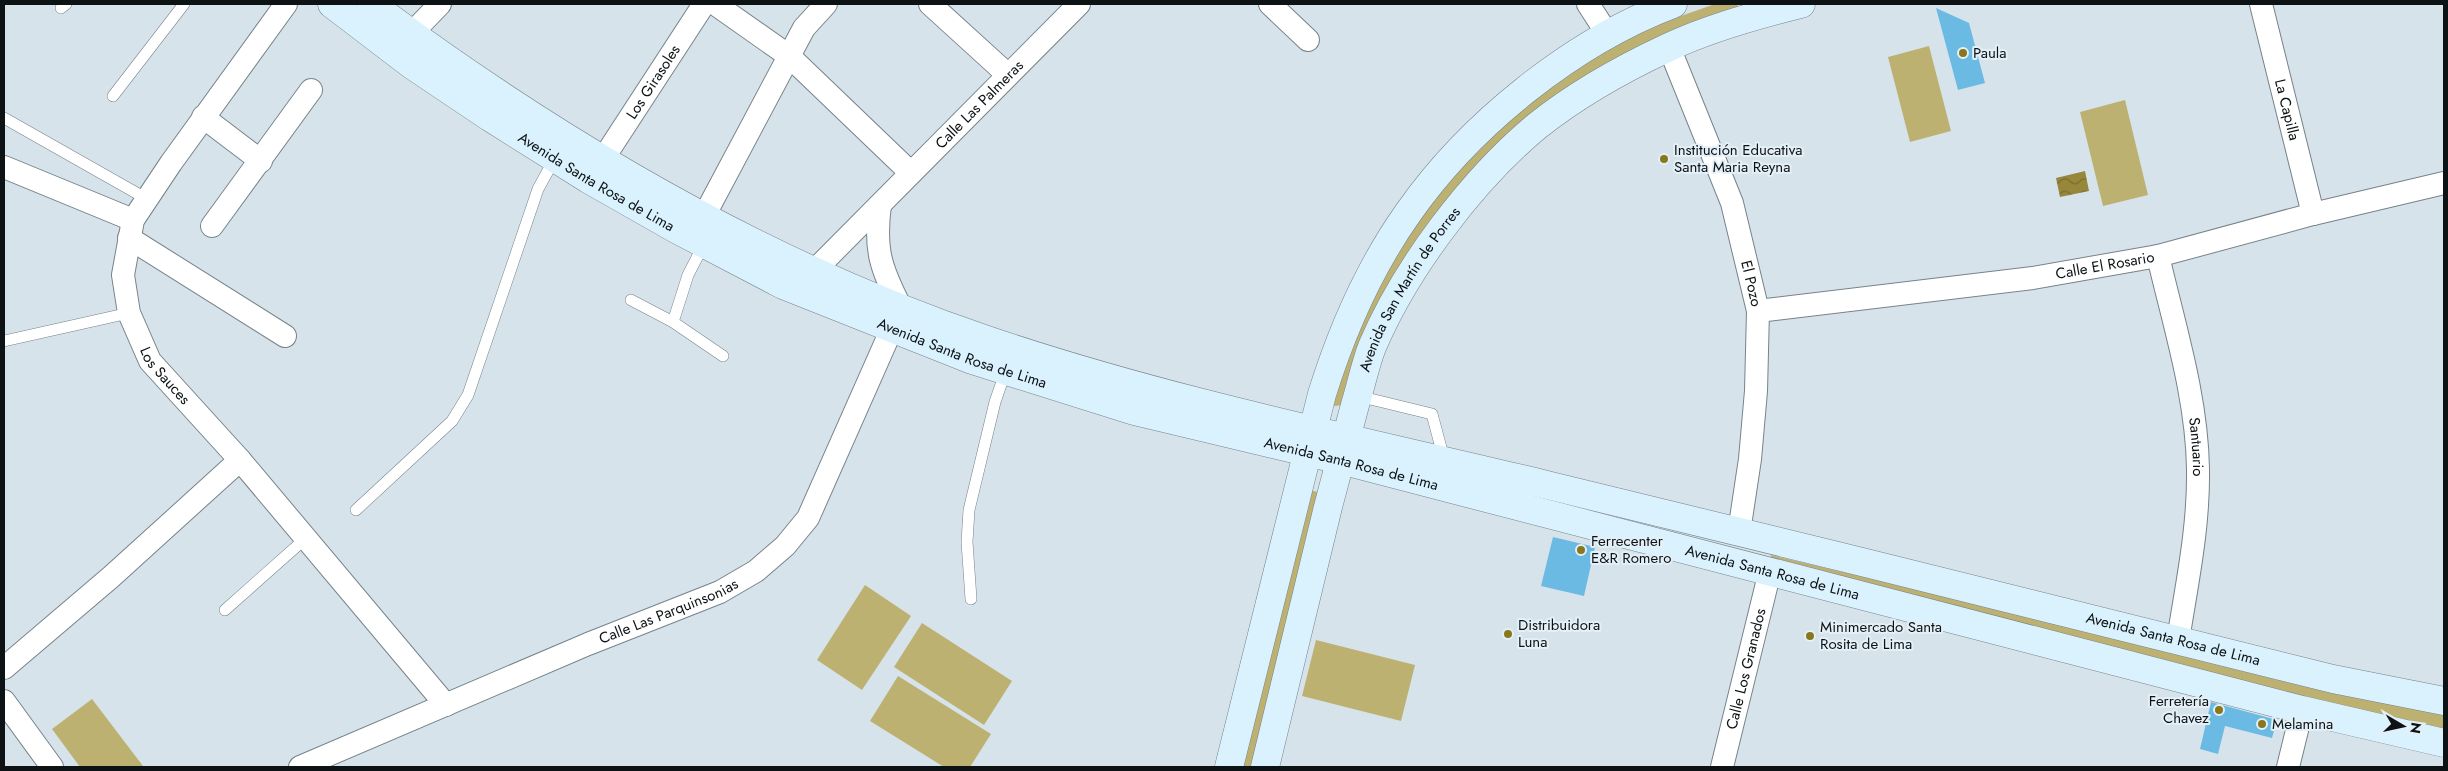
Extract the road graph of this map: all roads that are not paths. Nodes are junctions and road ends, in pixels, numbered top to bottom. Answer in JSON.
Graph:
{"nodes":[{"id":1,"x":184,"y":4,"type":"edge"},
{"id":2,"x":286,"y":4,"type":"edge"},
{"id":3,"x":332,"y":4,"type":"edge"},
{"id":4,"x":371,"y":4,"type":"edge"},
{"id":5,"x":440,"y":4,"type":"edge"},
{"id":6,"x":704,"y":4,"type":"edge"},
{"id":7,"x":715,"y":4,"type":"edge"},
{"id":8,"x":826,"y":4,"type":"edge"},
{"id":9,"x":930,"y":4,"type":"edge"},
{"id":10,"x":1079,"y":4,"type":"edge"},
{"id":11,"x":1270,"y":4,"type":"edge"},
{"id":12,"x":1588,"y":4,"type":"edge"},
{"id":13,"x":1673,"y":4,"type":"edge"},
{"id":14,"x":1801,"y":4,"type":"edge"},
{"id":15,"x":2261,"y":4,"type":"edge"},
{"id":16,"x":1759,"y":9,"type":"edge"},
{"id":17,"x":411,"y":34,"type":"junction"},
{"id":18,"x":1608,"y":35,"type":"junction"},
{"id":19,"x":1308,"y":40,"type":"dead end"},
{"id":20,"x":1669,"y":47,"type":"junction"},
{"id":21,"x":789,"y":56,"type":"junction"},
{"id":22,"x":1008,"y":76,"type":"junction"},
{"id":23,"x":311,"y":90,"type":"dead end"},
{"id":24,"x":113,"y":96,"type":"dead end"},
{"id":25,"x":1511,"y":100,"type":"junction"},
{"id":26,"x":203,"y":117,"type":"junction"},
{"id":27,"x":4,"y":118,"type":"edge"},
{"id":28,"x":1537,"y":127,"type":"junction"},
{"id":29,"x":555,"y":158,"type":"junction"},
{"id":30,"x":603,"y":159,"type":"junction"},
{"id":31,"x":261,"y":161,"type":"junction"},
{"id":32,"x":4,"y":167,"type":"edge"},
{"id":33,"x":911,"y":173,"type":"junction"},
{"id":34,"x":1439,"y":174,"type":"junction"},
{"id":35,"x":2444,"y":183,"type":"edge"},
{"id":36,"x":147,"y":199,"type":"junction"},
{"id":37,"x":1466,"y":199,"type":"junction"},
{"id":38,"x":880,"y":205,"type":"junction"},
{"id":39,"x":2313,"y":214,"type":"junction"},
{"id":40,"x":212,"y":226,"type":"dead end"},
{"id":41,"x":131,"y":229,"type":"junction"},
{"id":42,"x":704,"y":230,"type":"junction"},
{"id":43,"x":2158,"y":256,"type":"junction"},
{"id":44,"x":813,"y":272,"type":"junction"},
{"id":45,"x":631,"y":300,"type":"dead end"},
{"id":46,"x":1758,"y":310,"type":"junction"},
{"id":47,"x":128,"y":313,"type":"junction"},
{"id":48,"x":897,"y":319,"type":"junction"},
{"id":49,"x":673,"y":322,"type":"junction"},
{"id":50,"x":285,"y":336,"type":"dead end"},
{"id":51,"x":4,"y":341,"type":"edge"},
{"id":52,"x":723,"y":356,"type":"dead end"},
{"id":53,"x":1006,"y":370,"type":"junction"},
{"id":54,"x":1358,"y":396,"type":"junction"},
{"id":55,"x":1310,"y":441,"type":"junction"},
{"id":56,"x":1343,"y":448,"type":"junction"},
{"id":57,"x":240,"y":460,"type":"junction"},
{"id":58,"x":1444,"y":460,"type":"junction"},
{"id":59,"x":356,"y":510,"type":"dead end"},
{"id":60,"x":1739,"y":532,"type":"junction"},
{"id":61,"x":306,"y":538,"type":"junction"},
{"id":62,"x":1770,"y":571,"type":"junction"},
{"id":63,"x":971,"y":598,"type":"dead end"},
{"id":64,"x":225,"y":610,"type":"dead end"},
{"id":65,"x":2178,"y":640,"type":"junction"},
{"id":66,"x":4,"y":668,"type":"edge"},
{"id":67,"x":4,"y":701,"type":"edge"},
{"id":68,"x":2444,"y":701,"type":"edge"},
{"id":69,"x":446,"y":706,"type":"junction"},
{"id":70,"x":2302,"y":710,"type":"junction"},
{"id":71,"x":2444,"y":743,"type":"edge"},
{"id":72,"x":326,"y":763,"type":"edge"},
{"id":73,"x":52,"y":767,"type":"edge"},
{"id":74,"x":300,"y":767,"type":"edge"},
{"id":75,"x":1229,"y":767,"type":"edge"},
{"id":76,"x":1265,"y":767,"type":"edge"},
{"id":77,"x":1722,"y":767,"type":"edge"},
{"id":78,"x":2288,"y":767,"type":"edge"}],
"edges":[{"from":1,"to":24,"type":"lane"},
{"from":2,"to":26,"type":"street","name":"Los Sauces"},
{"from":3,"to":29,"type":"main road","name":"Avenida Santa Rosa de Lima"},
{"from":4,"to":17,"type":"main road","name":"Avenida Santa Rosa de Lima"},
{"from":5,"to":17,"type":"street"},
{"from":6,"to":30,"type":"street","name":"Los Girasoles"},
{"from":7,"to":21,"type":"street"},
{"from":8,"to":21,"type":"street"},
{"from":9,"to":22,"type":"street"},
{"from":10,"to":22,"type":"street","name":"Calle Las Palmeras"},
{"from":11,"to":19,"type":"street"},
{"from":12,"to":18,"type":"street"},
{"from":13,"to":18,"type":"main road"},
{"from":14,"to":16,"type":"main road","name":"Avenida San Martín de Porres"},
{"from":15,"to":39,"type":"street","name":"La Capilla"},
{"from":16,"to":20,"type":"main road","name":"Avenida San Martín de Porres"},
{"from":17,"to":30,"type":"main road","name":"Avenida Santa Rosa de Lima"},
{"from":18,"to":25,"type":"main road"},
{"from":20,"to":28,"type":"main road","name":"Avenida San Martín de Porres"},
{"from":20,"to":46,"type":"street","name":"El Pozo"},
{"from":21,"to":33,"type":"street"},
{"from":21,"to":42,"type":"street"},
{"from":22,"to":33,"type":"street","name":"Calle Las Palmeras"},
{"from":23,"to":31,"type":"street"},
{"from":25,"to":28,"type":"main road"},
{"from":25,"to":34,"type":"main road"},
{"from":26,"to":31,"type":"street"},
{"from":26,"to":36,"type":"street","name":"Los Sauces"},
{"from":27,"to":36,"type":"lane"},
{"from":28,"to":37,"type":"main road","name":"Avenida San Martín de Porres"},
{"from":29,"to":42,"type":"main road","name":"Avenida Santa Rosa de Lima"},
{"from":29,"to":59,"type":"lane"},
{"from":30,"to":42,"type":"main road","name":"Avenida Santa Rosa de Lima"},
{"from":31,"to":40,"type":"street"},
{"from":32,"to":41,"type":"street"},
{"from":33,"to":38,"type":"street","name":"Calle Las Palmeras"},
{"from":34,"to":37,"type":"main road"},
{"from":34,"to":55,"type":"main road"},
{"from":35,"to":39,"type":"street","name":"Calle El Rosario"},
{"from":36,"to":41,"type":"street","name":"Los Sauces"},
{"from":37,"to":54,"type":"main road","name":"Avenida San Martín de Porres"},
{"from":38,"to":44,"type":"street","name":"Calle Las Palmeras"},
{"from":38,"to":48,"type":"street"},
{"from":39,"to":43,"type":"street","name":"Calle El Rosario"},
{"from":41,"to":47,"type":"street","name":"Los Sauces"},
{"from":41,"to":50,"type":"street"},
{"from":42,"to":44,"type":"main road","name":"Avenida Santa Rosa de Lima"},
{"from":42,"to":48,"type":"main road","name":"Avenida Santa Rosa de Lima"},
{"from":42,"to":49,"type":"lane"},
{"from":43,"to":46,"type":"street","name":"Calle El Rosario"},
{"from":43,"to":65,"type":"street","name":"Santuario"},
{"from":44,"to":48,"type":"main road","name":"Avenida Santa Rosa de Lima"},
{"from":45,"to":49,"type":"lane"},
{"from":46,"to":60,"type":"street","name":"El Pozo"},
{"from":47,"to":51,"type":"lane"},
{"from":47,"to":57,"type":"street","name":"Los Sauces"},
{"from":48,"to":53,"type":"main road","name":"Avenida Santa Rosa de Lima"},
{"from":48,"to":55,"type":"main road","name":"Avenida Santa Rosa de Lima"},
{"from":48,"to":69,"type":"street","name":"Calle Las Parquinsonias"},
{"from":49,"to":52,"type":"lane"},
{"from":53,"to":55,"type":"main road","name":"Avenida Santa Rosa de Lima"},
{"from":53,"to":63,"type":"lane"},
{"from":54,"to":56,"type":"main road","name":"Avenida San Martín de Porres"},
{"from":54,"to":58,"type":"lane"},
{"from":55,"to":56,"type":"main road","name":"Avenida Santa Rosa de Lima"},
{"from":55,"to":75,"type":"main road"},
{"from":56,"to":58,"type":"main road","name":"Avenida Santa Rosa de Lima"},
{"from":56,"to":62,"type":"main road","name":"Avenida Santa Rosa de Lima"},
{"from":56,"to":76,"type":"main road","name":"Avenida San Martín de Porres"},
{"from":57,"to":61,"type":"street","name":"Los Sauces"},
{"from":57,"to":66,"type":"street"},
{"from":58,"to":60,"type":"main road","name":"Avenida Santa Rosa de Lima"},
{"from":60,"to":65,"type":"main road","name":"Avenida Santa Rosa de Lima"},
{"from":61,"to":64,"type":"lane"},
{"from":61,"to":69,"type":"street","name":"Los Sauces"},
{"from":62,"to":70,"type":"main road","name":"Avenida Santa Rosa de Lima"},
{"from":62,"to":77,"type":"street","name":"Calle Los Granados"},
{"from":65,"to":68,"type":"main road","name":"Avenida Santa Rosa de Lima"},
{"from":67,"to":73,"type":"street"},
{"from":69,"to":72,"type":"street","name":"Calle Las Parquinsonias"},
{"from":70,"to":71,"type":"main road","name":"Avenida Santa Rosa de Lima"},
{"from":70,"to":78,"type":"street"},
{"from":72,"to":74,"type":"street","name":"Calle Las Parquinsonias"}]}
